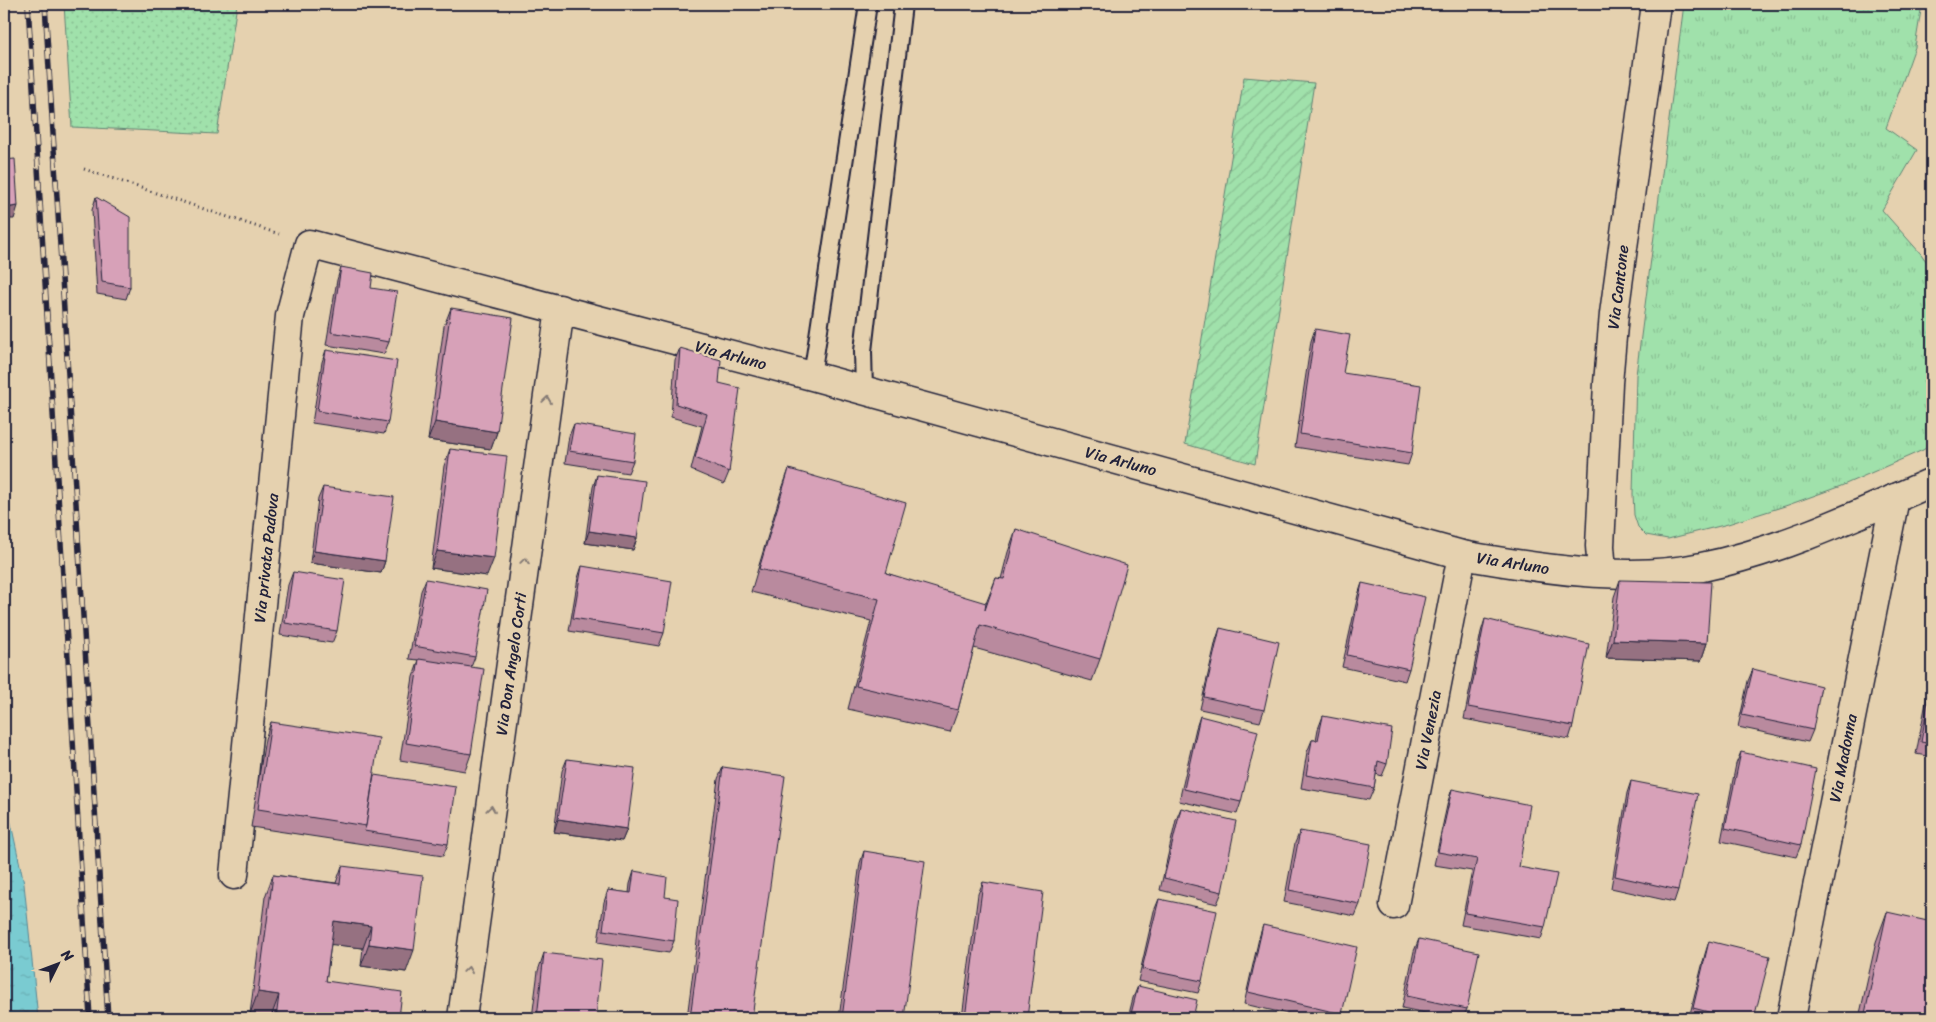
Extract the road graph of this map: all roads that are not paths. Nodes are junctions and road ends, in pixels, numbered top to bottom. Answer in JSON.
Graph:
{"nodes":[{"id":1,"x":868,"y":4,"type":"edge"},
{"id":2,"x":903,"y":4,"type":"edge"},
{"id":3,"x":1656,"y":4,"type":"edge"},
{"id":4,"x":309,"y":244,"type":"joint"},
{"id":5,"x":560,"y":310,"type":"junction"},
{"id":6,"x":812,"y":376,"type":"junction"},
{"id":7,"x":864,"y":391,"type":"junction"},
{"id":8,"x":1932,"y":482,"type":"edge"},
{"id":9,"x":1895,"y":498,"type":"junction"},
{"id":10,"x":1462,"y":555,"type":"junction"},
{"id":11,"x":1602,"y":572,"type":"junction"},
{"id":12,"x":234,"y":875,"type":"dead end"},
{"id":13,"x":1394,"y":906,"type":"dead end"},
{"id":14,"x":462,"y":1018,"type":"edge"},
{"id":15,"x":1791,"y":1018,"type":"edge"}],
"edges":[{"from":1,"to":6,"type":"lane"},
{"from":2,"to":7,"type":"lane"},
{"from":3,"to":11,"type":"street","name":"Via Cantone"},
{"from":4,"to":5,"type":"street","name":"Via Arluno"},
{"from":4,"to":12,"type":"street","name":"Via privata Padova"},
{"from":5,"to":6,"type":"street","name":"Via Arluno"},
{"from":14,"to":5,"type":"street","name":"Via Don Angelo Corti","one_way":true},
{"from":6,"to":7,"type":"street","name":"Via Arluno"},
{"from":7,"to":10,"type":"street","name":"Via Arluno"},
{"from":8,"to":9,"type":"street","name":"Via Arluno"},
{"from":9,"to":11,"type":"street","name":"Via Arluno"},
{"from":9,"to":15,"type":"street","name":"Via Madonna"},
{"from":10,"to":11,"type":"street","name":"Via Arluno"},
{"from":10,"to":13,"type":"street","name":"Via Venezia"}]}
